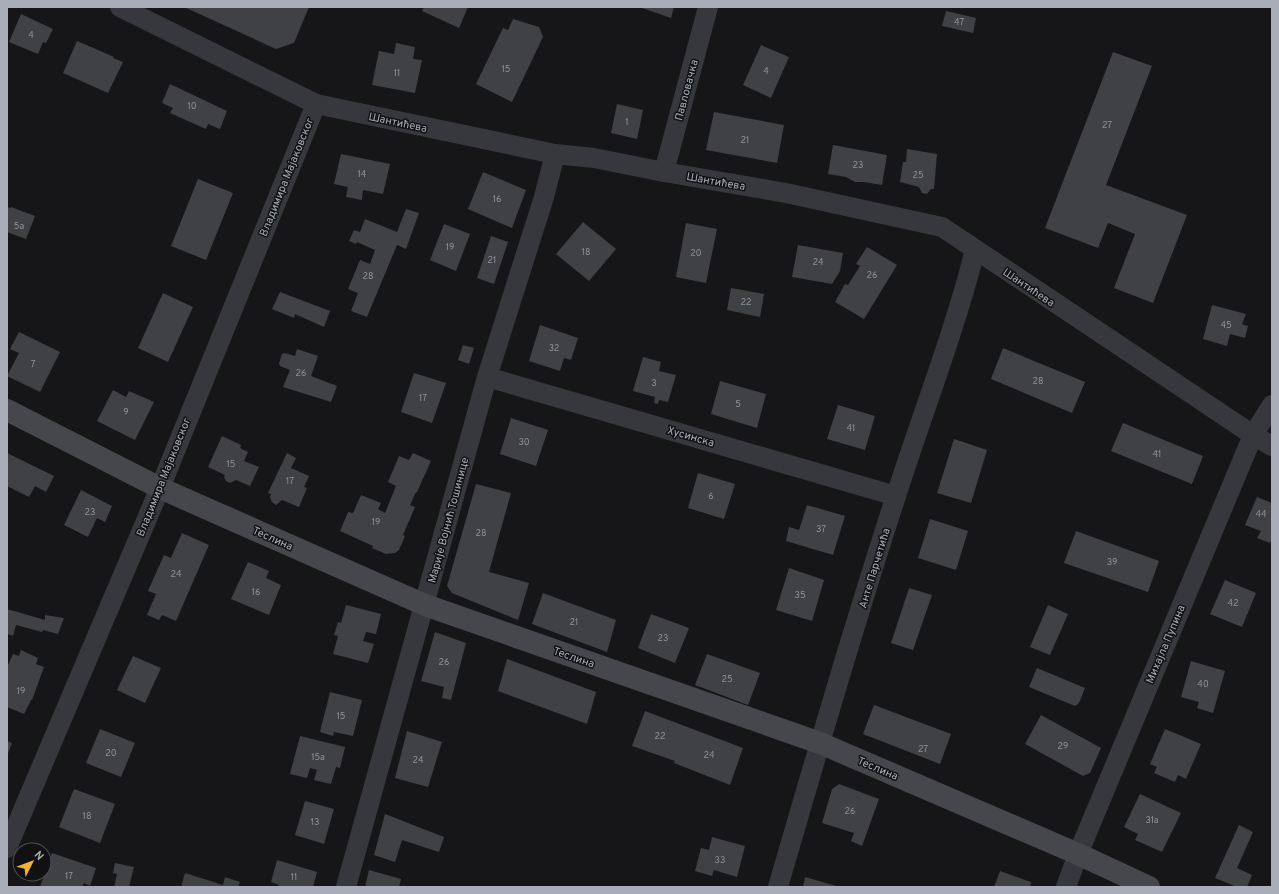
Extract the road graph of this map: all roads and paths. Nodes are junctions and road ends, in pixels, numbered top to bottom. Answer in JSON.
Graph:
{"nodes":[{"id":1,"x":120,"y":7,"type":"edge"},
{"id":2,"x":708,"y":7,"type":"edge"},
{"id":3,"x":316,"y":104,"type":"junction"},
{"id":4,"x":555,"y":154,"type":"junction"},
{"id":5,"x":664,"y":172,"type":"junction"},
{"id":6,"x":976,"y":250,"type":"junction"},
{"id":7,"x":487,"y":377,"type":"junction"},
{"id":8,"x":1272,"y":405,"type":"edge"},
{"id":9,"x":7,"y":410,"type":"edge"},
{"id":10,"x":1252,"y":436,"type":"junction"},
{"id":11,"x":1272,"y":446,"type":"edge"},
{"id":12,"x":160,"y":488,"type":"junction"},
{"id":13,"x":896,"y":496,"type":"junction"},
{"id":14,"x":425,"y":605,"type":"junction"},
{"id":15,"x":820,"y":743,"type":"junction"},
{"id":16,"x":7,"y":848,"type":"edge"},
{"id":17,"x":1078,"y":854,"type":"junction"},
{"id":18,"x":346,"y":887,"type":"edge"},
{"id":19,"x":778,"y":887,"type":"edge"},
{"id":20,"x":1066,"y":887,"type":"edge"},
{"id":21,"x":1148,"y":887,"type":"edge"}],
"edges":[{"from":1,"to":3,"type":"street","name":"Шантићева"},
{"from":2,"to":5,"type":"street","name":"Павловачка"},
{"from":3,"to":4,"type":"street","name":"Шантићева"},
{"from":3,"to":12,"type":"street","name":"Владимира Мајаковског"},
{"from":4,"to":5,"type":"street","name":"Шантићева"},
{"from":4,"to":7,"type":"street","name":"Марије Војнић Тошинице"},
{"from":5,"to":6,"type":"street","name":"Шантићева"},
{"from":6,"to":10,"type":"street","name":"Шантићева"},
{"from":6,"to":13,"type":"street","name":"Анте Парчетића"},
{"from":7,"to":13,"type":"street","name":"Хусинска"},
{"from":7,"to":14,"type":"street","name":"Марије Војнић Тошинице"},
{"from":8,"to":10,"type":"street","name":"Михајла Пупина"},
{"from":9,"to":12,"type":"street","name":"Теслина"},
{"from":10,"to":11,"type":"street","name":"Шантићева"},
{"from":10,"to":17,"type":"street","name":"Михајла Пупина"},
{"from":12,"to":14,"type":"street","name":"Теслина"},
{"from":12,"to":16,"type":"street","name":"Владимира Мајаковског"},
{"from":13,"to":15,"type":"street","name":"Анте Парчетића"},
{"from":14,"to":15,"type":"street","name":"Теслина"},
{"from":14,"to":18,"type":"street","name":"Марије Војнић Тошинице"},
{"from":15,"to":17,"type":"street","name":"Теслина"},
{"from":15,"to":19,"type":"street","name":"Анте Парчетића"},
{"from":17,"to":20,"type":"street","name":"Михајла Пупина"},
{"from":17,"to":21,"type":"street","name":"Теслина"}]}
